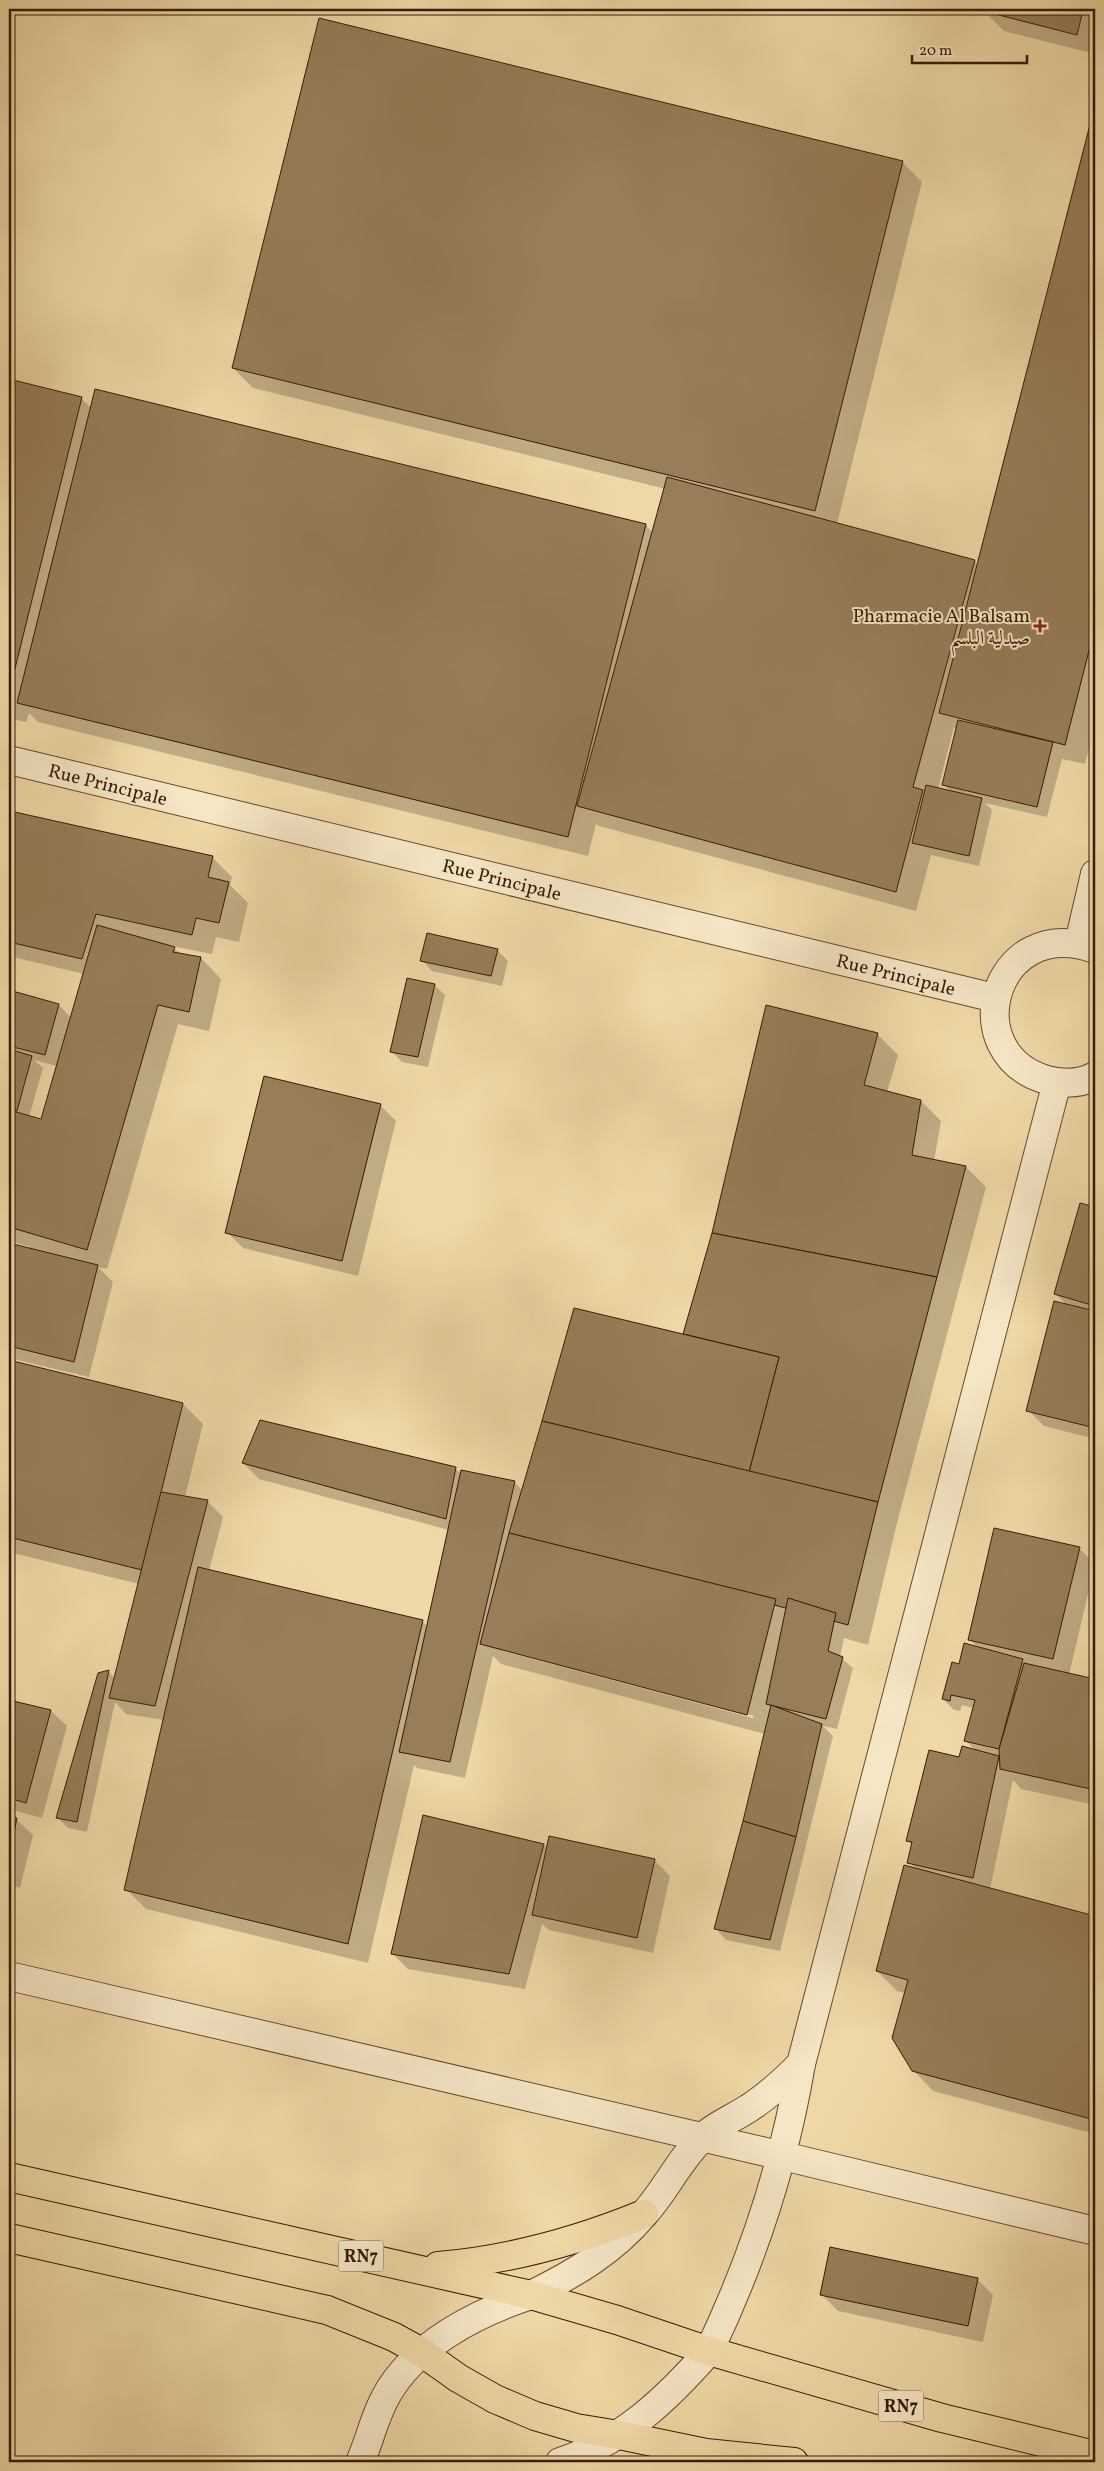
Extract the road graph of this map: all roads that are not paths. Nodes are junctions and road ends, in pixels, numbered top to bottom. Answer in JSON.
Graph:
{"nodes":[{"id":1,"x":9,"y":760,"type":"edge"},
{"id":2,"x":1095,"y":874,"type":"edge"},
{"id":3,"x":1087,"y":946,"type":"edge"},
{"id":4,"x":996,"y":998,"type":"junction"},
{"id":5,"x":1095,"y":1076,"type":"edge"},
{"id":6,"x":1057,"y":1082,"type":"junction"},
{"id":7,"x":9,"y":1976,"type":"edge"},
{"id":8,"x":801,"y":2064,"type":"junction"},
{"id":9,"x":703,"y":2138,"type":"junction"},
{"id":10,"x":783,"y":2156,"type":"junction"},
{"id":11,"x":9,"y":2177,"type":"edge"},
{"id":12,"x":644,"y":2214,"type":"junction"},
{"id":13,"x":1095,"y":2231,"type":"edge"},
{"id":14,"x":9,"y":2238,"type":"edge"},
{"id":15,"x":414,"y":2268,"type":"junction"},
{"id":16,"x":531,"y":2295,"type":"junction"},
{"id":17,"x":709,"y":2351,"type":"junction"},
{"id":18,"x":423,"y":2352,"type":"junction"},
{"id":19,"x":618,"y":2435,"type":"junction"},
{"id":20,"x":1095,"y":2455,"type":"edge"},
{"id":21,"x":360,"y":2462,"type":"edge"},
{"id":22,"x":560,"y":2462,"type":"edge"},
{"id":23,"x":794,"y":2462,"type":"edge"}],
"edges":[{"from":1,"to":4,"type":"street","name":"Rue Principale"},
{"from":2,"to":3,"type":"street"},
{"from":3,"to":4,"type":"street"},
{"from":4,"to":6,"type":"street"},
{"from":5,"to":6,"type":"street"},
{"from":6,"to":8,"type":"street"},
{"from":7,"to":9,"type":"street"},
{"from":8,"to":9,"type":"street"},
{"from":8,"to":10,"type":"street"},
{"from":9,"to":10,"type":"street"},
{"from":9,"to":12,"type":"street"},
{"from":10,"to":13,"type":"street"},
{"from":10,"to":17,"type":"street"},
{"from":11,"to":15,"type":"main road","number":"RN7"},
{"from":12,"to":15,"type":"main road"},
{"from":12,"to":16,"type":"street"},
{"from":14,"to":18,"type":"main road"},
{"from":15,"to":16,"type":"main road","number":"RN7"},
{"from":16,"to":17,"type":"main road","number":"RN7"},
{"from":16,"to":18,"type":"street"},
{"from":17,"to":19,"type":"street"},
{"from":17,"to":20,"type":"main road","number":"RN7"},
{"from":18,"to":19,"type":"main road"},
{"from":18,"to":21,"type":"street"},
{"from":19,"to":22,"type":"street"},
{"from":19,"to":23,"type":"main road"}]}
